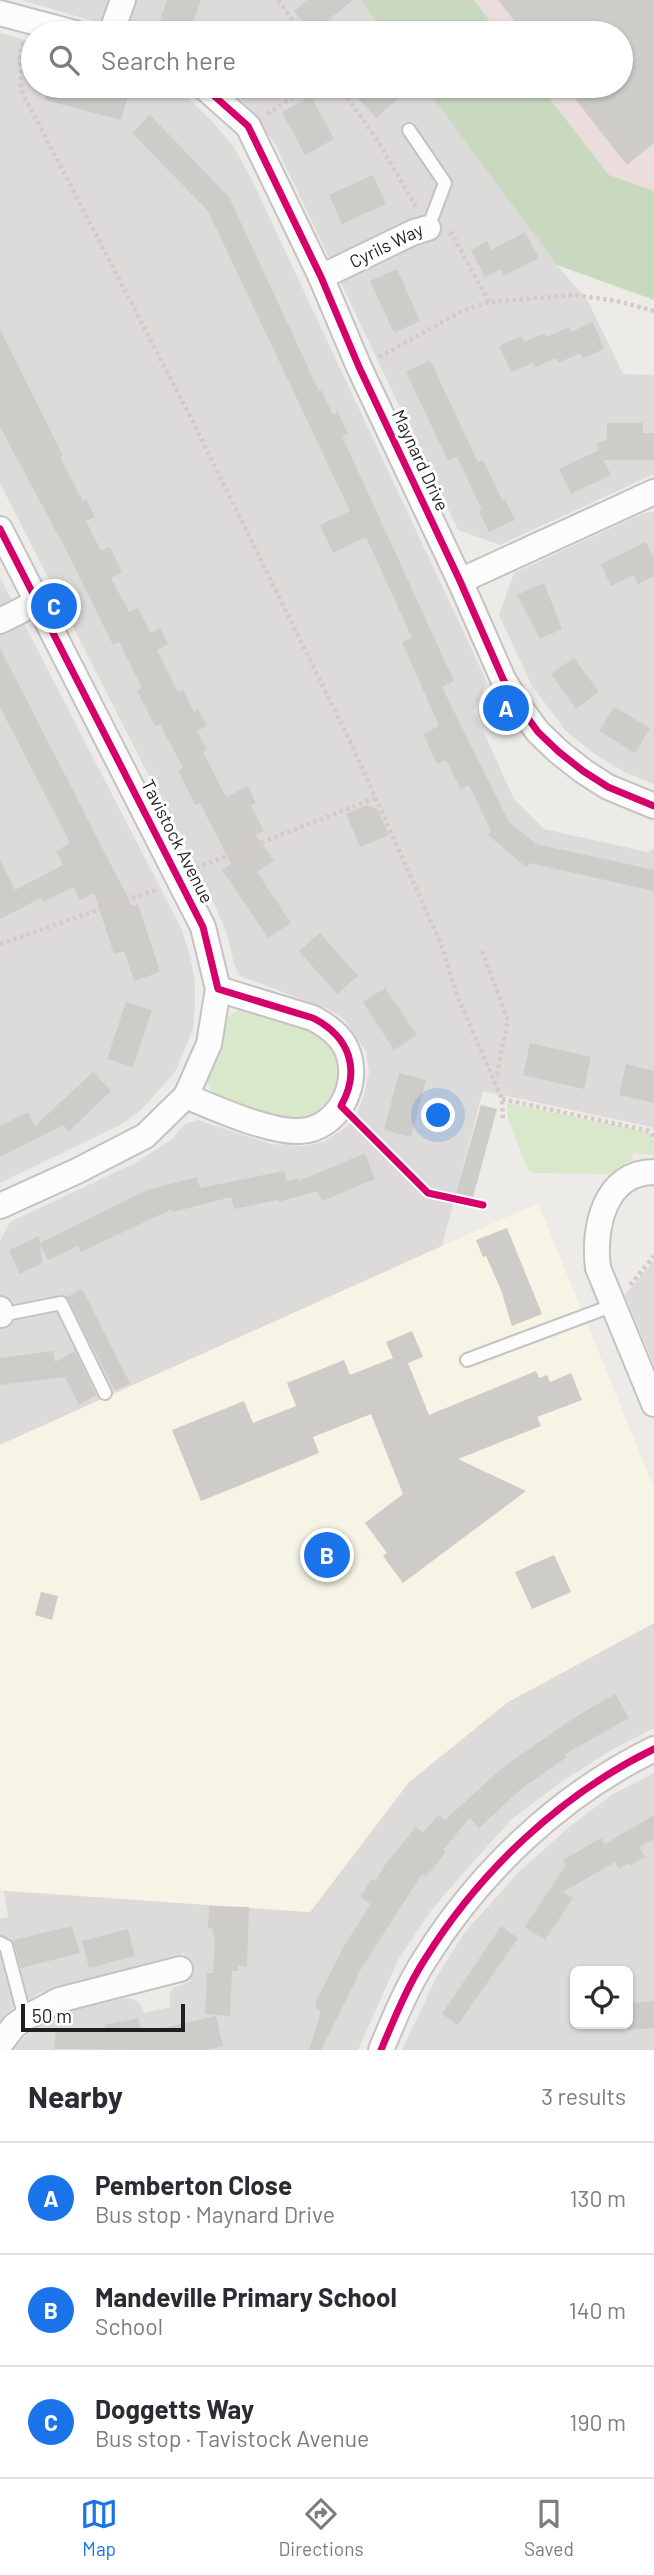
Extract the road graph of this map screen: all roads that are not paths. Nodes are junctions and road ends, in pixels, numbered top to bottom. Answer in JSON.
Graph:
{"nodes":[{"id":1,"x":122,"y":0,"type":"edge"},
{"id":2,"x":0,"y":13,"type":"edge"},
{"id":3,"x":29,"y":21,"type":"edge"},
{"id":4,"x":115,"y":21,"type":"edge"},
{"id":5,"x":216,"y":98,"type":"edge"},
{"id":6,"x":409,"y":130,"type":"dead end"},
{"id":7,"x":428,"y":228,"type":"joint"},
{"id":8,"x":321,"y":277,"type":"junction"},
{"id":9,"x":654,"y":492,"type":"edge"},
{"id":10,"x":0,"y":528,"type":"edge"},
{"id":11,"x":460,"y":581,"type":"junction"},
{"id":12,"x":38,"y":602,"type":"junction"},
{"id":13,"x":0,"y":621,"type":"edge"},
{"id":14,"x":654,"y":806,"type":"edge"},
{"id":15,"x":218,"y":989,"type":"junction"},
{"id":16,"x":186,"y":1096,"type":"junction"},
{"id":17,"x":650,"y":1172,"type":"edge"},
{"id":18,"x":0,"y":1206,"type":"edge"},
{"id":19,"x":614,"y":1305,"type":"junction"},
{"id":20,"x":1,"y":1312,"type":"edge"},
{"id":21,"x":467,"y":1360,"type":"dead end"},
{"id":22,"x":104,"y":1393,"type":"dead end"},
{"id":23,"x":654,"y":1404,"type":"edge"},
{"id":24,"x":654,"y":1749,"type":"edge"},
{"id":25,"x":0,"y":1942,"type":"edge"},
{"id":26,"x":180,"y":1969,"type":"dead end"},
{"id":27,"x":24,"y":2018,"type":"junction"},
{"id":28,"x":0,"y":2044,"type":"edge"},
{"id":29,"x":382,"y":2050,"type":"edge"}],
"edges":[{"from":1,"to":4,"type":"street"},
{"from":2,"to":3,"type":"street"},
{"from":5,"to":8,"type":"street","name":"Maynard Drive"},
{"from":6,"to":7,"type":"lane","name":"Cyrils Way"},
{"from":7,"to":8,"type":"street","name":"Cyrils Way"},
{"from":8,"to":11,"type":"street","name":"Maynard Drive"},
{"from":9,"to":11,"type":"street"},
{"from":10,"to":12,"type":"street","name":"Tavistock Avenue"},
{"from":11,"to":14,"type":"street","name":"Maynard Drive"},
{"from":12,"to":13,"type":"street"},
{"from":12,"to":15,"type":"street","name":"Tavistock Avenue"},
{"from":15,"to":16,"type":"street","name":"Tavistock Avenue"},
{"from":15,"to":16,"type":"street"},
{"from":16,"to":18,"type":"street","name":"Tavistock Avenue"},
{"from":17,"to":19,"type":"street"},
{"from":19,"to":21,"type":"lane"},
{"from":19,"to":23,"type":"street"},
{"from":20,"to":22,"type":"lane"},
{"from":24,"to":29,"type":"street"},
{"from":25,"to":27,"type":"lane"},
{"from":26,"to":27,"type":"street"},
{"from":27,"to":28,"type":"street"}]}
